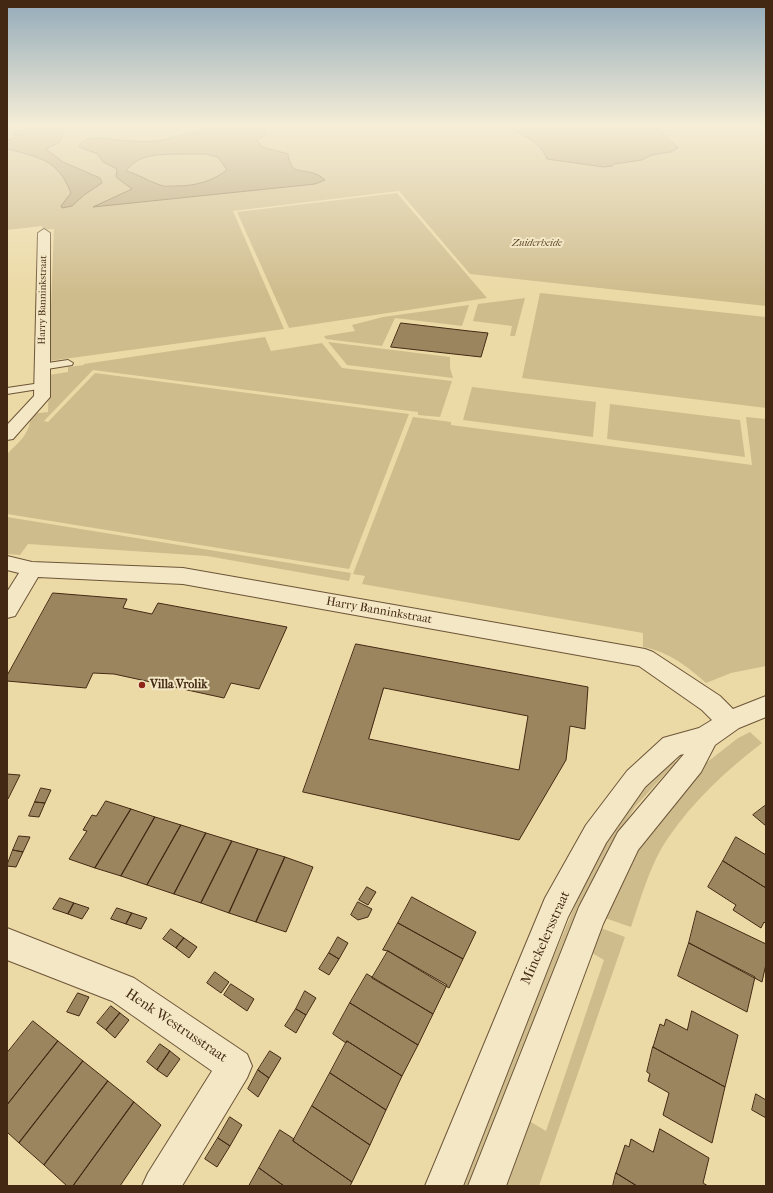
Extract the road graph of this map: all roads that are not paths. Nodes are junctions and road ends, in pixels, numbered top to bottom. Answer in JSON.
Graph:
{"nodes":[{"id":1,"x":44,"y":233,"type":"dead end"},
{"id":2,"x":68,"y":363,"type":"dead end"},
{"id":3,"x":41,"y":367,"type":"junction"},
{"id":4,"x":41,"y":386,"type":"junction"},
{"id":5,"x":7,"y":391,"type":"edge"},
{"id":6,"x":7,"y":435,"type":"edge"},
{"id":7,"x":7,"y":563,"type":"edge"},
{"id":8,"x":32,"y":569,"type":"junction"},
{"id":9,"x":7,"y":610,"type":"edge"},
{"id":10,"x":766,"y":706,"type":"edge"},
{"id":11,"x":718,"y":729,"type":"junction"},
{"id":12,"x":7,"y":944,"type":"edge"},
{"id":13,"x":161,"y":1186,"type":"edge"},
{"id":14,"x":444,"y":1186,"type":"edge"},
{"id":15,"x":487,"y":1186,"type":"edge"}],
"edges":[{"from":1,"to":3,"type":"street","name":"Harry Banninkstraat"},
{"from":2,"to":3,"type":"lane"},
{"from":3,"to":4,"type":"street","name":"Harry Banninkstraat"},
{"from":4,"to":5,"type":"lane"},
{"from":4,"to":6,"type":"street","name":"Harry Banninkstraat"},
{"from":7,"to":8,"type":"street","name":"Harry Banninkstraat"},
{"from":8,"to":9,"type":"street"},
{"from":8,"to":11,"type":"street","name":"Harry Banninkstraat"},
{"from":10,"to":11,"type":"street","name":"Minckelersstraat"},
{"from":11,"to":14,"type":"street","name":"Minckelersstraat"},
{"from":11,"to":15,"type":"street"},
{"from":12,"to":13,"type":"street","name":"Henk Westrusstraat"}]}
